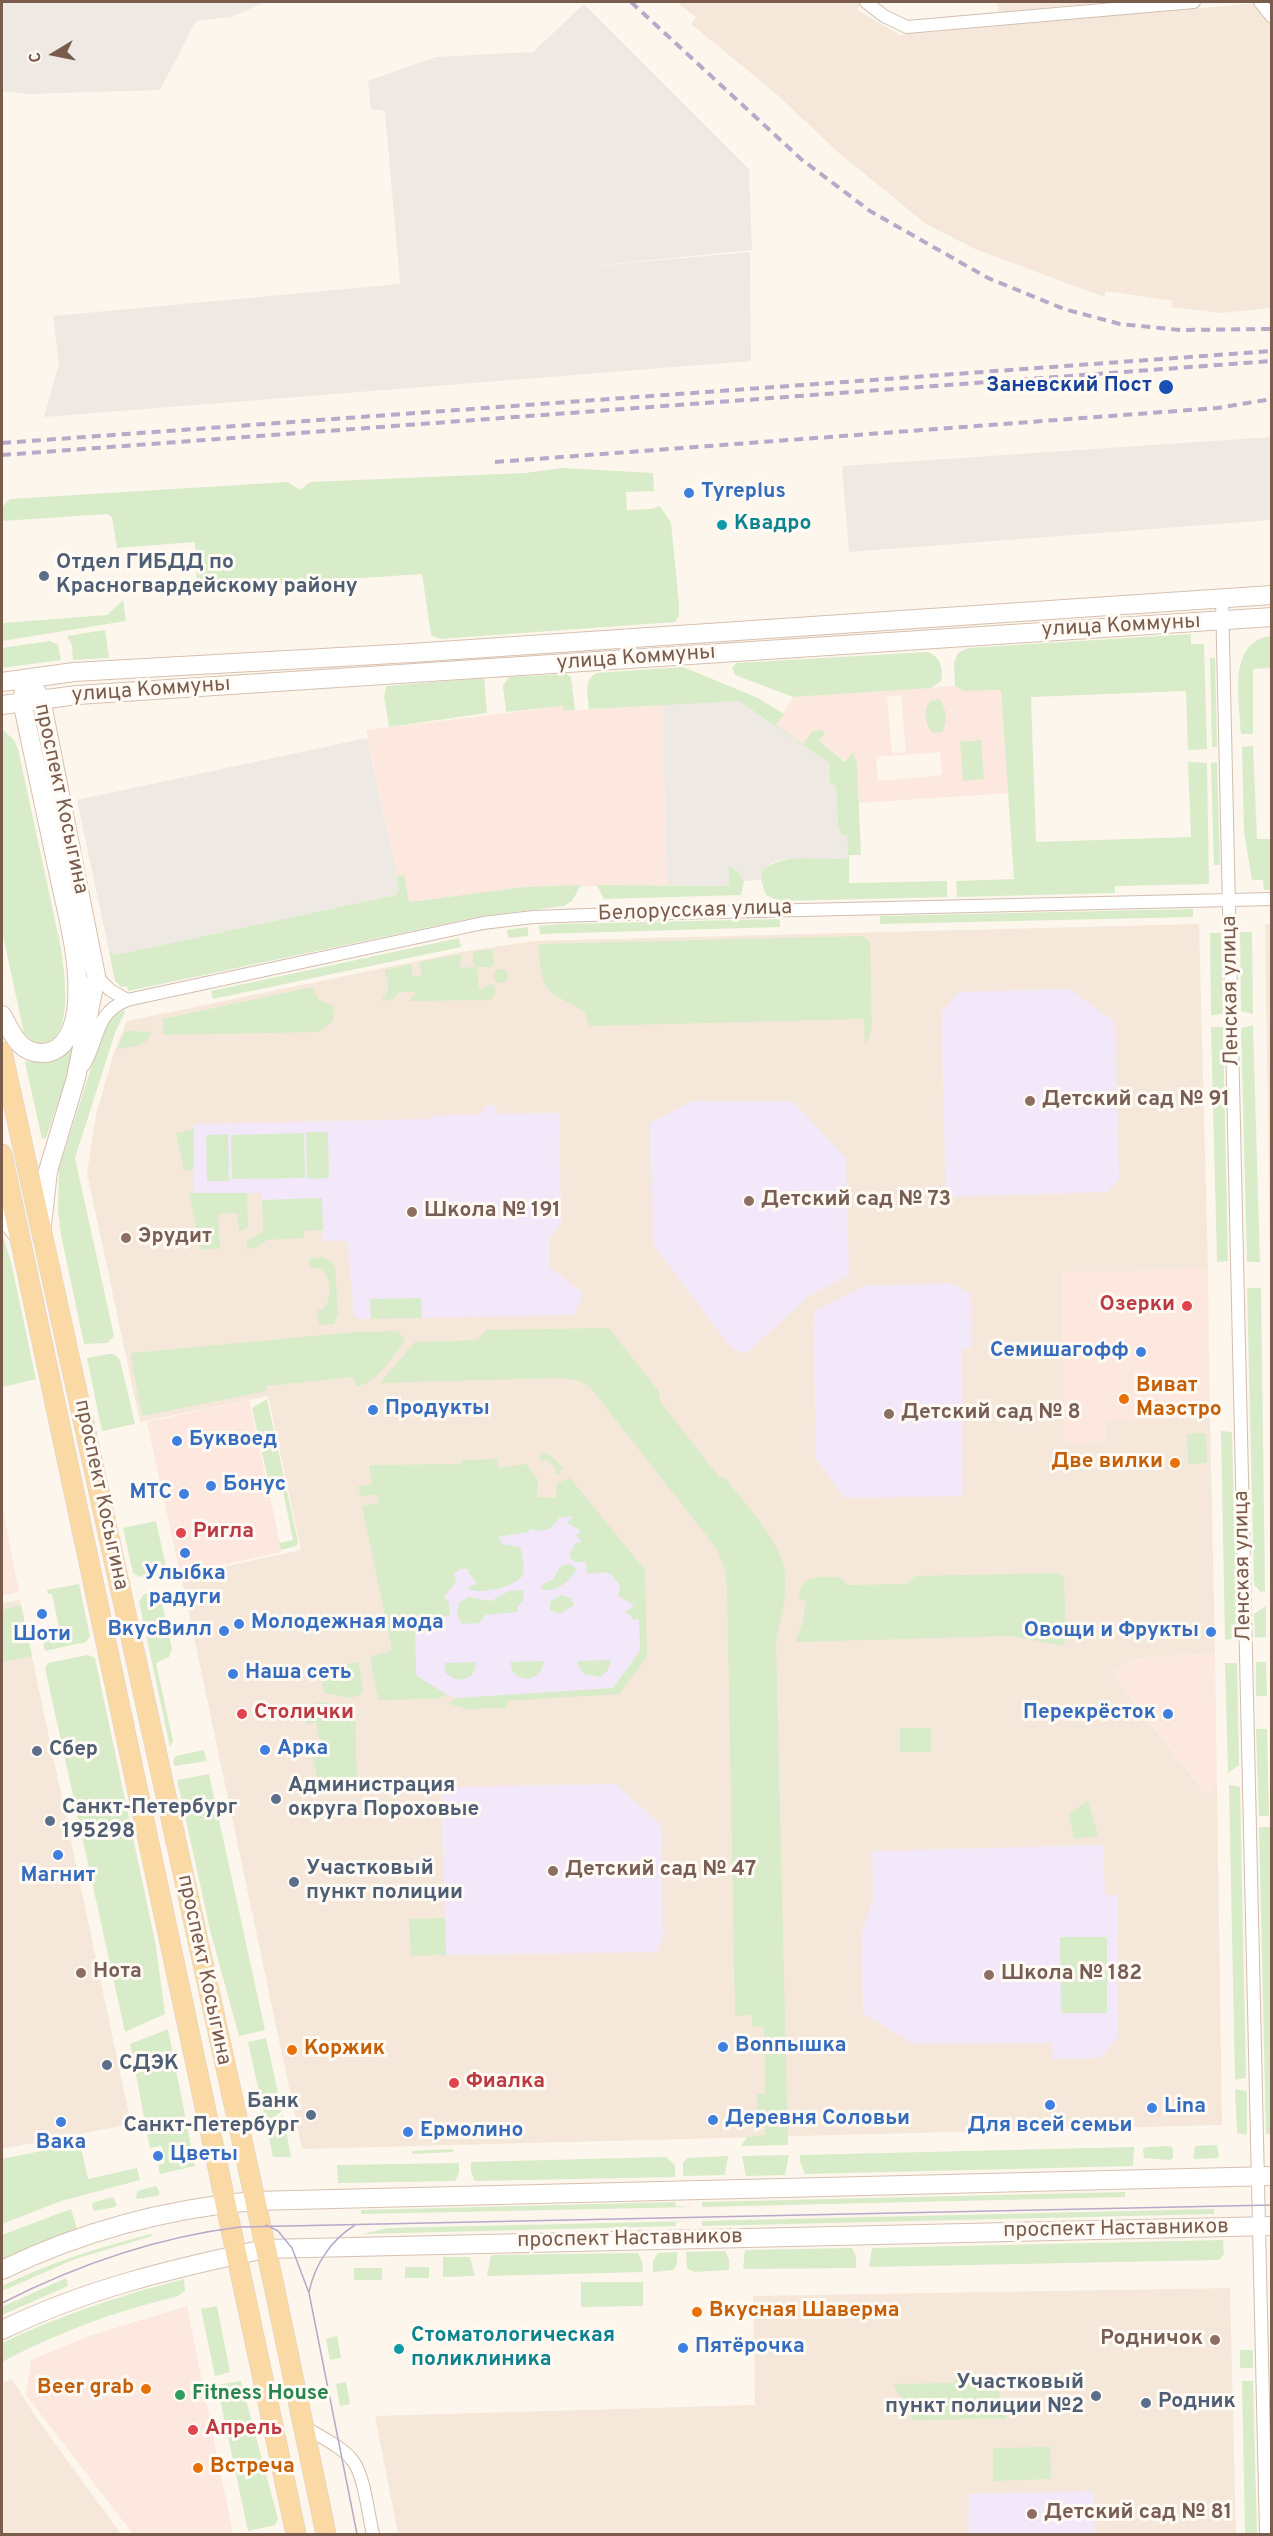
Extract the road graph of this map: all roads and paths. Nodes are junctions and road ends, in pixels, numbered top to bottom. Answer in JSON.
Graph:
{"nodes":[{"id":1,"x":866,"y":2,"type":"edge"},
{"id":2,"x":1194,"y":2,"type":"edge"},
{"id":3,"x":1260,"y":2,"type":"edge"},
{"id":4,"x":1272,"y":17,"type":"edge"},
{"id":5,"x":1272,"y":595,"type":"edge"},
{"id":6,"x":1222,"y":598,"type":"junction"},
{"id":7,"x":1272,"y":617,"type":"edge"},
{"id":8,"x":1223,"y":621,"type":"junction"},
{"id":9,"x":27,"y":678,"type":"junction"},
{"id":10,"x":2,"y":682,"type":"edge"},
{"id":11,"x":41,"y":699,"type":"junction"},
{"id":12,"x":22,"y":702,"type":"junction"},
{"id":13,"x":2,"y":705,"type":"edge"},
{"id":14,"x":1272,"y":899,"type":"edge"},
{"id":15,"x":1230,"y":900,"type":"junction"},
{"id":16,"x":96,"y":976,"type":"junction"},
{"id":17,"x":127,"y":1000,"type":"junction"},
{"id":18,"x":2,"y":1015,"type":"edge"},
{"id":19,"x":2,"y":1052,"type":"edge"},
{"id":20,"x":76,"y":1078,"type":"junction"},
{"id":21,"x":2,"y":1154,"type":"edge"},
{"id":22,"x":2,"y":1215,"type":"edge"},
{"id":23,"x":42,"y":1230,"type":"junction"},
{"id":24,"x":20,"y":1236,"type":"junction"},
{"id":25,"x":1265,"y":2176,"type":"edge"},
{"id":26,"x":254,"y":2201,"type":"junction"},
{"id":27,"x":225,"y":2204,"type":"junction"},
{"id":28,"x":1265,"y":2226,"type":"edge"},
{"id":29,"x":265,"y":2249,"type":"junction"},
{"id":30,"x":237,"y":2255,"type":"junction"},
{"id":31,"x":2,"y":2270,"type":"edge"},
{"id":32,"x":2,"y":2330,"type":"edge"},
{"id":33,"x":303,"y":2426,"type":"junction"},
{"id":34,"x":296,"y":2535,"type":"edge"},
{"id":35,"x":326,"y":2535,"type":"edge"},
{"id":36,"x":372,"y":2535,"type":"edge"},
{"id":37,"x":1266,"y":2535,"type":"edge"}],
"edges":[{"from":1,"to":2,"type":"street"},
{"from":3,"to":4,"type":"street"},
{"from":5,"to":6,"type":"main road","name":"улица Коммуны"},
{"from":6,"to":8,"type":"street","name":"Ленская улица"},
{"from":6,"to":9,"type":"main road","name":"улица Коммуны"},
{"from":7,"to":8,"type":"main road","name":"улица Коммуны"},
{"from":8,"to":11,"type":"main road","name":"улица Коммуны"},
{"from":8,"to":15,"type":"street","name":"Ленская улица"},
{"from":9,"to":10,"type":"main road","name":"улица Коммуны"},
{"from":9,"to":11,"type":"main road","name":"проспект Косыгина"},
{"from":9,"to":12,"type":"main road","name":"проспект Косыгина"},
{"from":11,"to":12,"type":"main road","name":"улица Коммуны"},
{"from":11,"to":16,"type":"main road","name":"проспект Косыгина"},
{"from":12,"to":13,"type":"main road","name":"улица Коммуны"},
{"from":12,"to":18,"type":"main road","name":"проспект Косыгина"},
{"from":14,"to":15,"type":"street","name":"Белорусская улица"},
{"from":15,"to":17,"type":"street","name":"Белорусская улица"},
{"from":15,"to":25,"type":"street","name":"Ленская улица"},
{"from":16,"to":17,"type":"street"},
{"from":16,"to":20,"type":"main road","name":"проспект Косыгина"},
{"from":17,"to":20,"type":"street","name":"Белорусская улица"},
{"from":19,"to":23,"type":"main road","name":"проспект Косыгина"},
{"from":20,"to":23,"type":"main road","name":"проспект Косыгина"},
{"from":21,"to":24,"type":"main road","name":"проспект Косыгина"},
{"from":22,"to":24,"type":"main road","name":"проспект Косыгина"},
{"from":23,"to":26,"type":"main road","name":"проспект Косыгина"},
{"from":24,"to":27,"type":"main road","name":"проспект Косыгина"},
{"from":25,"to":26,"type":"main road"},
{"from":25,"to":28,"type":"street","name":"Ленская улица"},
{"from":26,"to":27,"type":"main road"},
{"from":26,"to":29,"type":"main road","name":"проспект Косыгина"},
{"from":27,"to":30,"type":"main road","name":"проспект Косыгина"},
{"from":27,"to":31,"type":"main road"},
{"from":28,"to":29,"type":"main road","name":"проспект Наставников"},
{"from":28,"to":37,"type":"street","name":"Ленская улица"},
{"from":29,"to":30,"type":"main road","name":"проспект Наставников"},
{"from":29,"to":33,"type":"main road","name":"проспект Косыгина"},
{"from":30,"to":32,"type":"main road","name":"проспект Наставников"},
{"from":30,"to":34,"type":"main road","name":"проспект Косыгина"},
{"from":33,"to":35,"type":"main road","name":"проспект Косыгина"},
{"from":33,"to":36,"type":"street"}]}
